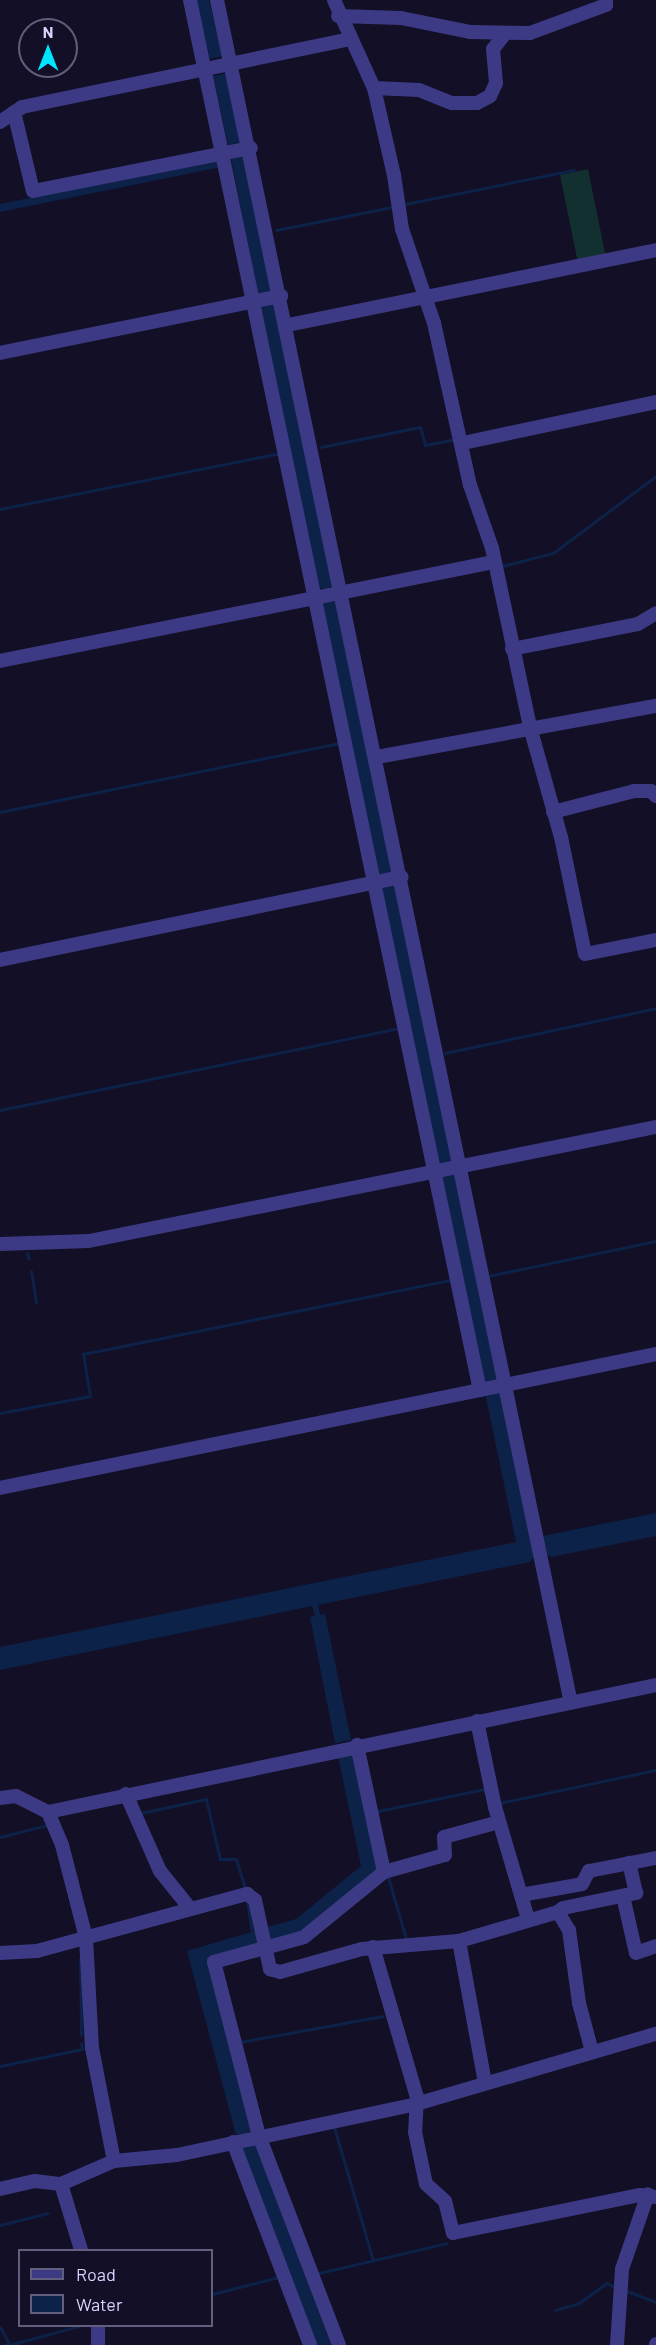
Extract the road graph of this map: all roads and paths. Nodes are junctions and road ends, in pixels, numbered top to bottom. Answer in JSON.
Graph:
{"nodes":[{"id":1,"x":190,"y":0,"type":"edge"},
{"id":2,"x":218,"y":0,"type":"edge"},
{"id":3,"x":334,"y":0,"type":"edge"},
{"id":4,"x":606,"y":0,"type":"edge"},
{"id":5,"x":338,"y":16,"type":"junction"},
{"id":6,"x":504,"y":35,"type":"junction"},
{"id":7,"x":351,"y":39,"type":"junction"},
{"id":8,"x":233,"y":63,"type":"junction"},
{"id":9,"x":206,"y":69,"type":"junction"},
{"id":10,"x":374,"y":88,"type":"junction"},
{"id":11,"x":14,"y":112,"type":"junction"},
{"id":12,"x":0,"y":122,"type":"edge"},
{"id":13,"x":251,"y":148,"type":"junction"},
{"id":14,"x":224,"y":153,"type":"junction"},
{"id":15,"x":656,"y":250,"type":"edge"},
{"id":16,"x":281,"y":296,"type":"junction"},
{"id":17,"x":426,"y":298,"type":"junction"},
{"id":18,"x":255,"y":301,"type":"junction"},
{"id":19,"x":288,"y":325,"type":"junction"},
{"id":20,"x":0,"y":353,"type":"edge"},
{"id":21,"x":656,"y":402,"type":"edge"},
{"id":22,"x":464,"y":443,"type":"junction"},
{"id":23,"x":494,"y":561,"type":"junction"},
{"id":24,"x":329,"y":594,"type":"junction"},
{"id":25,"x":656,"y":613,"type":"edge"},
{"id":26,"x":512,"y":649,"type":"junction"},
{"id":27,"x":0,"y":661,"type":"edge"},
{"id":28,"x":656,"y":706,"type":"edge"},
{"id":29,"x":530,"y":727,"type":"junction"},
{"id":30,"x":377,"y":757,"type":"junction"},
{"id":31,"x":656,"y":796,"type":"edge"},
{"id":32,"x":553,"y":812,"type":"junction"},
{"id":33,"x":387,"y":880,"type":"junction"},
{"id":34,"x":656,"y":940,"type":"edge"},
{"id":35,"x":0,"y":960,"type":"edge"},
{"id":36,"x":656,"y":1127,"type":"edge"},
{"id":37,"x":447,"y":1168,"type":"junction"},
{"id":38,"x":0,"y":1244,"type":"edge"},
{"id":39,"x":656,"y":1354,"type":"edge"},
{"id":40,"x":504,"y":1385,"type":"junction"},
{"id":41,"x":481,"y":1390,"type":"junction"},
{"id":42,"x":0,"y":1488,"type":"edge"},
{"id":43,"x":656,"y":1685,"type":"edge"},
{"id":44,"x":571,"y":1702,"type":"junction"},
{"id":45,"x":477,"y":1721,"type":"junction"},
{"id":46,"x":357,"y":1745,"type":"junction"},
{"id":47,"x":126,"y":1794,"type":"junction"},
{"id":48,"x":0,"y":1798,"type":"edge"},
{"id":49,"x":48,"y":1812,"type":"junction"},
{"id":50,"x":500,"y":1822,"type":"junction"},
{"id":51,"x":656,"y":1858,"type":"edge"},
{"id":52,"x":629,"y":1863,"type":"junction"},
{"id":53,"x":384,"y":1872,"type":"junction"},
{"id":54,"x":521,"y":1895,"type":"junction"},
{"id":55,"x":623,"y":1896,"type":"junction"},
{"id":56,"x":189,"y":1907,"type":"junction"},
{"id":57,"x":558,"y":1912,"type":"junction"},
{"id":58,"x":528,"y":1919,"type":"junction"},
{"id":59,"x":86,"y":1938,"type":"junction"},
{"id":60,"x":459,"y":1941,"type":"junction"},
{"id":61,"x":656,"y":1946,"type":"edge"},
{"id":62,"x":373,"y":1947,"type":"junction"},
{"id":63,"x":265,"y":1948,"type":"junction"},
{"id":64,"x":0,"y":1953,"type":"edge"},
{"id":65,"x":656,"y":2034,"type":"edge"},
{"id":66,"x":592,"y":2052,"type":"junction"},
{"id":67,"x":486,"y":2082,"type":"junction"},
{"id":68,"x":416,"y":2104,"type":"junction"},
{"id":69,"x":246,"y":2139,"type":"junction"},
{"id":70,"x":114,"y":2161,"type":"junction"},
{"id":71,"x":61,"y":2184,"type":"junction"},
{"id":72,"x":0,"y":2189,"type":"edge"},
{"id":73,"x":652,"y":2196,"type":"edge"},
{"id":74,"x":81,"y":2249,"type":"edge"},
{"id":75,"x":98,"y":2327,"type":"edge"},
{"id":76,"x":98,"y":2345,"type":"edge"},
{"id":77,"x":310,"y":2345,"type":"edge"},
{"id":78,"x":339,"y":2345,"type":"edge"},
{"id":79,"x":616,"y":2345,"type":"edge"}],
"edges":[{"from":1,"to":9,"type":"street"},
{"from":2,"to":8,"type":"street"},
{"from":3,"to":5,"type":"street"},
{"from":4,"to":6,"type":"street"},
{"from":5,"to":6,"type":"street"},
{"from":5,"to":7,"type":"street"},
{"from":6,"to":10,"type":"street"},
{"from":7,"to":8,"type":"street"},
{"from":7,"to":10,"type":"street"},
{"from":8,"to":9,"type":"street"},
{"from":8,"to":13,"type":"street"},
{"from":9,"to":11,"type":"street"},
{"from":9,"to":14,"type":"street"},
{"from":10,"to":17,"type":"street"},
{"from":11,"to":12,"type":"street"},
{"from":11,"to":14,"type":"street"},
{"from":13,"to":14,"type":"street"},
{"from":13,"to":16,"type":"street"},
{"from":14,"to":18,"type":"street"},
{"from":15,"to":17,"type":"street"},
{"from":16,"to":18,"type":"street"},
{"from":16,"to":19,"type":"street"},
{"from":17,"to":19,"type":"street"},
{"from":17,"to":22,"type":"street"},
{"from":18,"to":20,"type":"street"},
{"from":18,"to":24,"type":"street"},
{"from":19,"to":24,"type":"street"},
{"from":21,"to":22,"type":"street"},
{"from":22,"to":23,"type":"street"},
{"from":23,"to":24,"type":"street"},
{"from":23,"to":26,"type":"street"},
{"from":24,"to":27,"type":"street"},
{"from":24,"to":30,"type":"street"},
{"from":24,"to":33,"type":"street"},
{"from":25,"to":26,"type":"street"},
{"from":26,"to":29,"type":"street"},
{"from":28,"to":29,"type":"street"},
{"from":29,"to":30,"type":"street"},
{"from":29,"to":32,"type":"street"},
{"from":30,"to":33,"type":"street"},
{"from":31,"to":32,"type":"street"},
{"from":32,"to":34,"type":"street"},
{"from":33,"to":35,"type":"street"},
{"from":33,"to":37,"type":"street"},
{"from":33,"to":37,"type":"street"},
{"from":36,"to":37,"type":"street"},
{"from":37,"to":38,"type":"street"},
{"from":37,"to":40,"type":"street"},
{"from":37,"to":41,"type":"street"},
{"from":39,"to":40,"type":"street"},
{"from":40,"to":41,"type":"street"},
{"from":40,"to":44,"type":"street"},
{"from":41,"to":42,"type":"street"},
{"from":43,"to":44,"type":"street"},
{"from":44,"to":45,"type":"street"},
{"from":45,"to":46,"type":"street"},
{"from":45,"to":50,"type":"street"},
{"from":46,"to":47,"type":"street"},
{"from":46,"to":53,"type":"street"},
{"from":47,"to":49,"type":"street"},
{"from":47,"to":56,"type":"street"},
{"from":48,"to":49,"type":"street"},
{"from":49,"to":59,"type":"street"},
{"from":50,"to":53,"type":"street"},
{"from":50,"to":54,"type":"street"},
{"from":51,"to":52,"type":"street"},
{"from":52,"to":54,"type":"street"},
{"from":52,"to":55,"type":"street"},
{"from":53,"to":63,"type":"street"},
{"from":54,"to":58,"type":"street"},
{"from":55,"to":57,"type":"street"},
{"from":55,"to":61,"type":"street"},
{"from":56,"to":59,"type":"street"},
{"from":56,"to":63,"type":"street"},
{"from":57,"to":58,"type":"street"},
{"from":57,"to":66,"type":"street"},
{"from":58,"to":60,"type":"street"},
{"from":59,"to":64,"type":"street"},
{"from":59,"to":70,"type":"street"},
{"from":60,"to":62,"type":"street"},
{"from":60,"to":67,"type":"street"},
{"from":62,"to":63,"type":"street"},
{"from":62,"to":68,"type":"street"},
{"from":63,"to":69,"type":"street"},
{"from":65,"to":66,"type":"street"},
{"from":66,"to":67,"type":"street"},
{"from":67,"to":68,"type":"street"},
{"from":68,"to":69,"type":"street"},
{"from":68,"to":73,"type":"street"},
{"from":69,"to":70,"type":"street"},
{"from":69,"to":77,"type":"street"},
{"from":69,"to":78,"type":"street"},
{"from":70,"to":71,"type":"street"},
{"from":71,"to":72,"type":"street"},
{"from":71,"to":74,"type":"street"},
{"from":73,"to":79,"type":"street"},
{"from":75,"to":76,"type":"street"}]}
